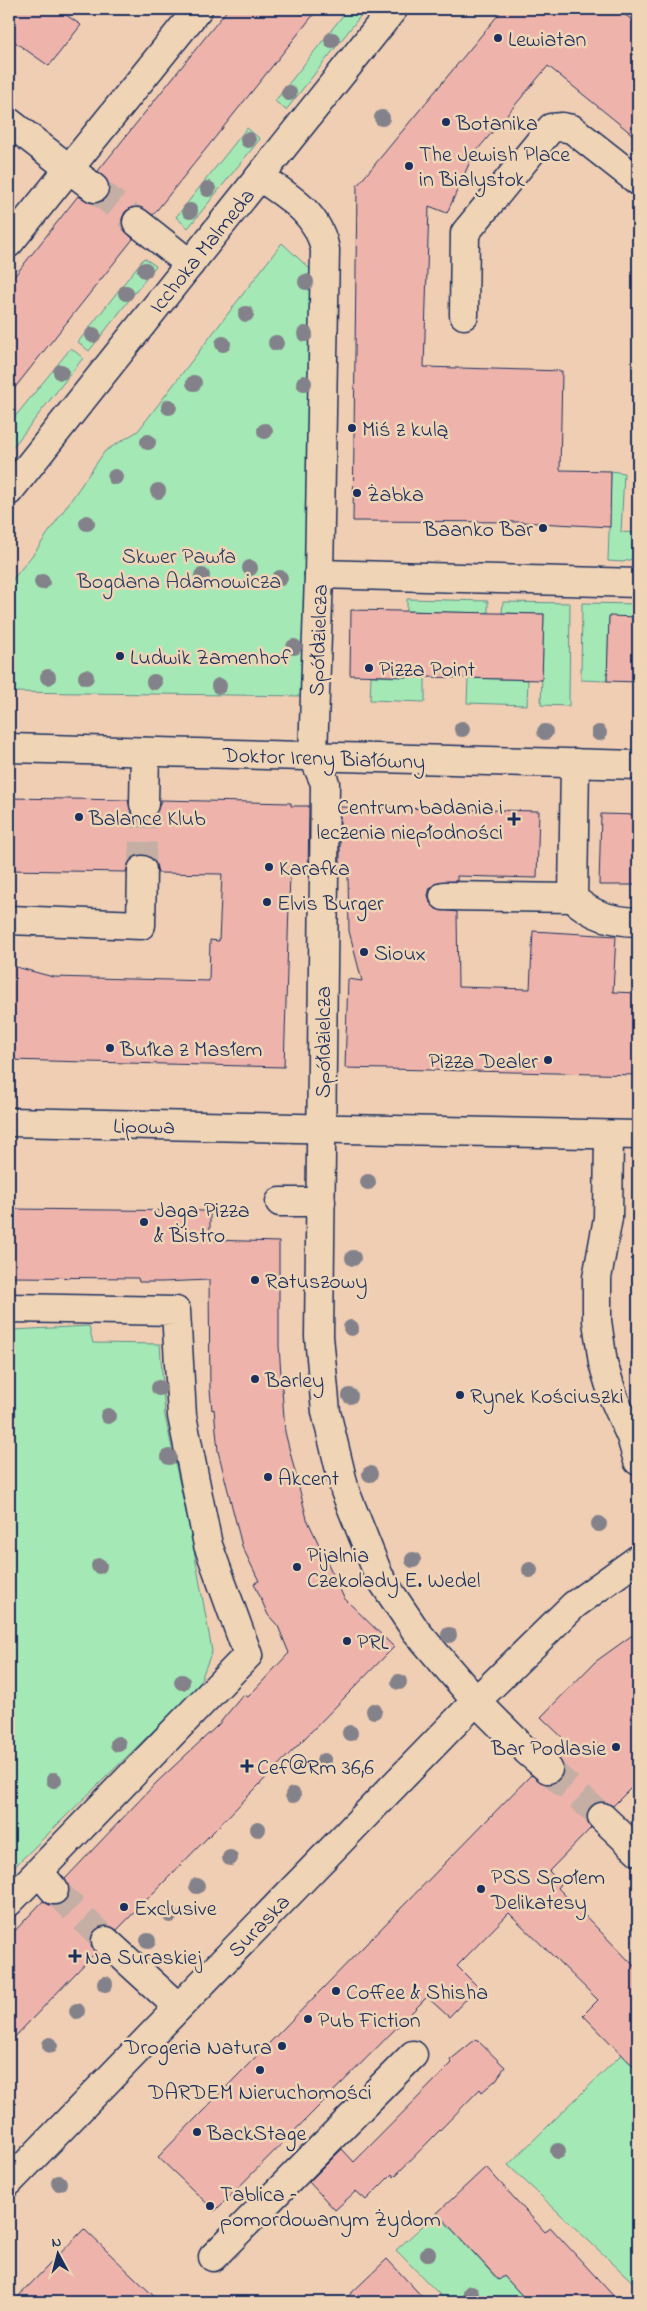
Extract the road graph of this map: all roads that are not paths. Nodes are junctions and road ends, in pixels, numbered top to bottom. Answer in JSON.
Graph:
{"nodes":[{"id":1,"x":198,"y":9,"type":"edge"},
{"id":2,"x":393,"y":9,"type":"edge"},
{"id":3,"x":9,"y":122,"type":"edge"},
{"id":4,"x":69,"y":168,"type":"junction"},
{"id":5,"x":260,"y":177,"type":"junction"},
{"id":6,"x":638,"y":181,"type":"edge"},
{"id":7,"x":94,"y":188,"type":"tunnel mouth"},
{"id":8,"x":137,"y":222,"type":"tunnel mouth"},
{"id":9,"x":9,"y":243,"type":"edge"},
{"id":10,"x":190,"y":264,"type":"junction"},
{"id":11,"x":464,"y":315,"type":"dead end"},
{"id":12,"x":9,"y":491,"type":"edge"},
{"id":13,"x":319,"y":574,"type":"junction"},
{"id":14,"x":638,"y":583,"type":"edge"},
{"id":15,"x":9,"y":748,"type":"edge"},
{"id":16,"x":145,"y":752,"type":"junction"},
{"id":17,"x":314,"y":756,"type":"junction"},
{"id":18,"x":575,"y":763,"type":"junction"},
{"id":19,"x":638,"y":765,"type":"edge"},
{"id":20,"x":144,"y":804,"type":"tunnel mouth"},
{"id":21,"x":142,"y":870,"type":"tunnel mouth"},
{"id":22,"x":444,"y":896,"type":"dead end"},
{"id":23,"x":572,"y":898,"type":"junction"},
{"id":24,"x":9,"y":920,"type":"edge"},
{"id":25,"x":638,"y":922,"type":"edge"},
{"id":26,"x":9,"y":1122,"type":"edge"},
{"id":27,"x":322,"y":1128,"type":"junction"},
{"id":28,"x":609,"y":1135,"type":"junction"},
{"id":29,"x":638,"y":1136,"type":"edge"},
{"id":30,"x":280,"y":1202,"type":"dead end"},
{"id":31,"x":321,"y":1202,"type":"junction"},
{"id":32,"x":9,"y":1308,"type":"edge"},
{"id":33,"x":638,"y":1461,"type":"edge"},
{"id":34,"x":638,"y":1558,"type":"edge"},
{"id":35,"x":476,"y":1701,"type":"junction"},
{"id":36,"x":548,"y":1769,"type":"tunnel mouth"},
{"id":37,"x":602,"y":1817,"type":"tunnel mouth"},
{"id":38,"x":638,"y":1851,"type":"edge"},
{"id":39,"x":9,"y":1902,"type":"edge"},
{"id":40,"x":106,"y":1941,"type":"tunnel mouth"},
{"id":41,"x":178,"y":2007,"type":"junction"},
{"id":42,"x":413,"y":2055,"type":"dead end"},
{"id":43,"x":9,"y":2182,"type":"edge"},
{"id":44,"x":212,"y":2257,"type":"dead end"}],
"edges":[{"from":1,"to":4,"type":"street"},
{"from":2,"to":5,"type":"street","name":"Icchoka Malmeda"},
{"from":3,"to":4,"type":"street"},
{"from":4,"to":7,"type":"street"},
{"from":4,"to":9,"type":"street"},
{"from":5,"to":10,"type":"street","name":"Icchoka Malmeda"},
{"from":5,"to":13,"type":"street","name":"Spółdzielcza"},
{"from":6,"to":11,"type":"street"},
{"from":8,"to":10,"type":"street"},
{"from":10,"to":12,"type":"street","name":"Icchoka Malmeda"},
{"from":13,"to":14,"type":"street"},
{"from":13,"to":17,"type":"street","name":"Spółdzielcza"},
{"from":15,"to":16,"type":"street","name":"Doktor Ireny Białówny"},
{"from":16,"to":17,"type":"street","name":"Doktor Ireny Białówny"},
{"from":16,"to":20,"type":"street"},
{"from":17,"to":18,"type":"street","name":"Doktor Ireny Białówny"},
{"from":17,"to":27,"type":"street","name":"Spółdzielcza"},
{"from":18,"to":19,"type":"street","name":"Doktor Ireny Białówny"},
{"from":18,"to":23,"type":"street"},
{"from":21,"to":24,"type":"street"},
{"from":22,"to":23,"type":"street"},
{"from":23,"to":25,"type":"street"},
{"from":26,"to":27,"type":"street","name":"Lipowa"},
{"from":27,"to":28,"type":"street"},
{"from":27,"to":31,"type":"street"},
{"from":28,"to":29,"type":"street"},
{"from":28,"to":33,"type":"street"},
{"from":30,"to":31,"type":"street"},
{"from":31,"to":35,"type":"street"},
{"from":32,"to":39,"type":"street"},
{"from":34,"to":35,"type":"street"},
{"from":35,"to":36,"type":"street"},
{"from":35,"to":41,"type":"street","name":"Suraska"},
{"from":37,"to":38,"type":"street"},
{"from":40,"to":41,"type":"street"},
{"from":41,"to":43,"type":"street","name":"Suraska"},
{"from":42,"to":44,"type":"street"}]}
